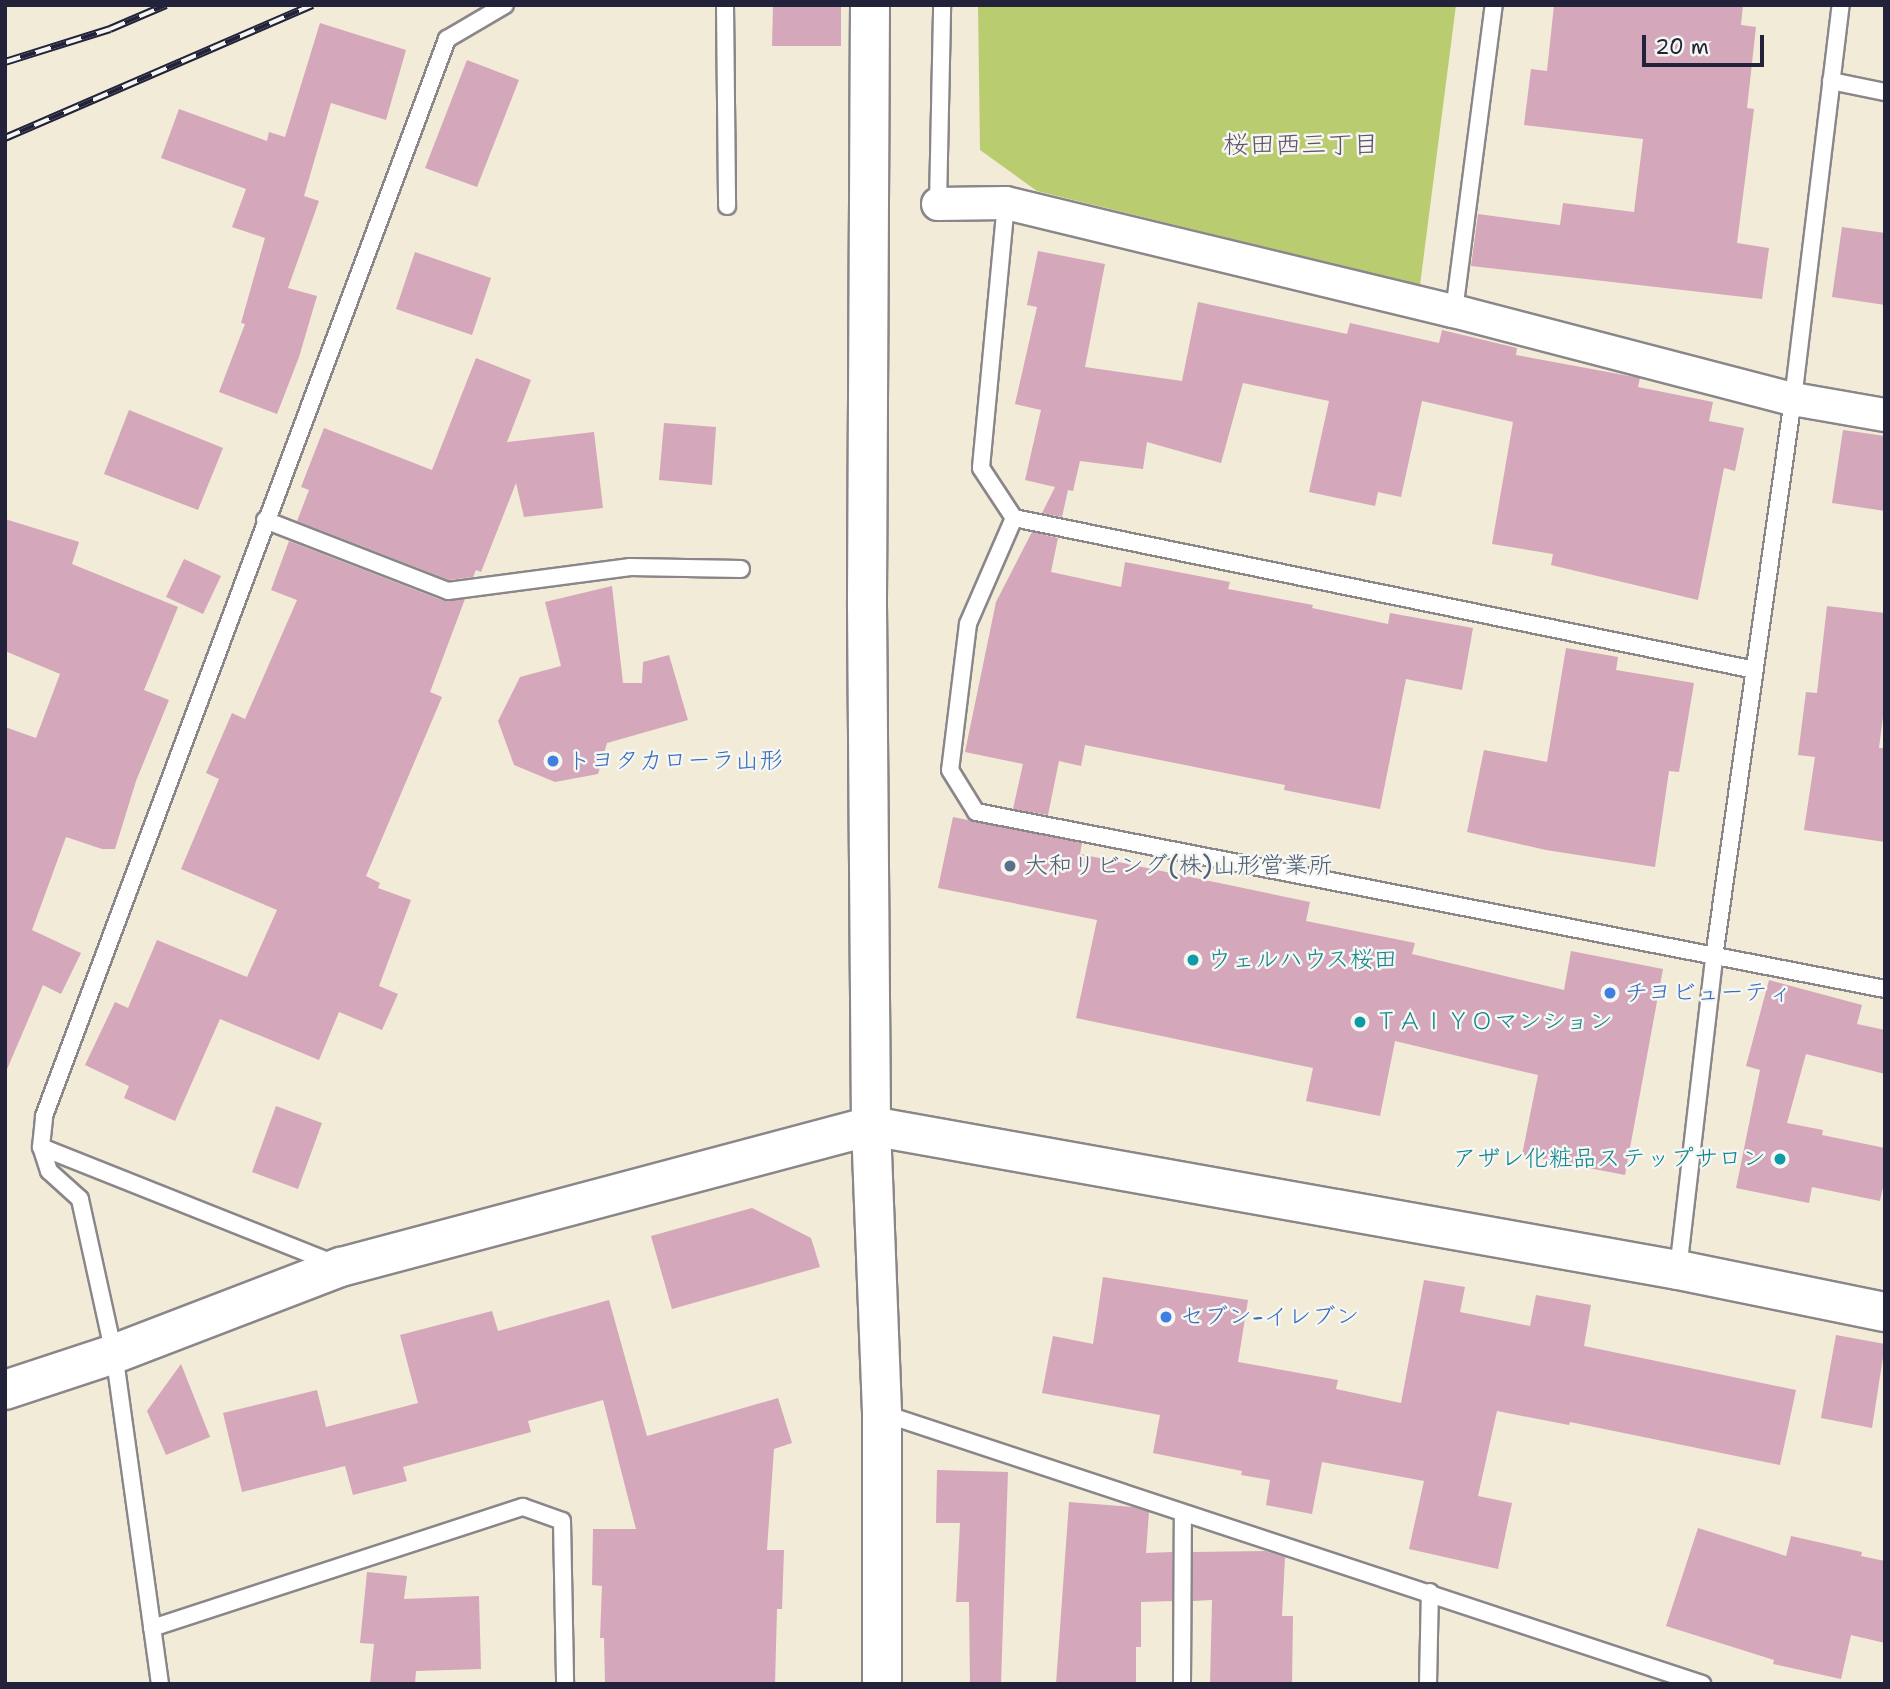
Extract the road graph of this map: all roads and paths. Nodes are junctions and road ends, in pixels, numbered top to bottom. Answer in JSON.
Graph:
{"nodes":[{"id":1,"x":505,"y":5,"type":"edge"},
{"id":2,"x":725,"y":5,"type":"edge"},
{"id":3,"x":870,"y":5,"type":"edge"},
{"id":4,"x":942,"y":5,"type":"edge"},
{"id":5,"x":1494,"y":5,"type":"edge"},
{"id":6,"x":1841,"y":5,"type":"edge"},
{"id":7,"x":1831,"y":81,"type":"junction"},
{"id":8,"x":1885,"y":92,"type":"edge"},
{"id":9,"x":1006,"y":203,"type":"junction"},
{"id":10,"x":938,"y":204,"type":"joint"},
{"id":11,"x":727,"y":206,"type":"dead end"},
{"id":12,"x":1454,"y":312,"type":"junction"},
{"id":13,"x":1793,"y":399,"type":"junction"},
{"id":14,"x":1885,"y":415,"type":"edge"},
{"id":15,"x":1014,"y":518,"type":"junction"},
{"id":16,"x":265,"y":520,"type":"junction"},
{"id":17,"x":741,"y":569,"type":"dead end"},
{"id":18,"x":1755,"y":670,"type":"junction"},
{"id":19,"x":1714,"y":957,"type":"junction"},
{"id":20,"x":1885,"y":989,"type":"edge"},
{"id":21,"x":871,"y":1126,"type":"junction"},
{"id":22,"x":41,"y":1147,"type":"junction"},
{"id":23,"x":341,"y":1267,"type":"junction"},
{"id":24,"x":1678,"y":1270,"type":"junction"},
{"id":25,"x":1885,"y":1312,"type":"edge"},
{"id":26,"x":114,"y":1354,"type":"junction"},
{"id":27,"x":5,"y":1390,"type":"edge"},
{"id":28,"x":882,"y":1413,"type":"junction"},
{"id":29,"x":1183,"y":1514,"type":"junction"},
{"id":30,"x":1430,"y":1592,"type":"junction"},
{"id":31,"x":152,"y":1628,"type":"junction"},
{"id":32,"x":159,"y":1684,"type":"edge"},
{"id":33,"x":565,"y":1684,"type":"edge"},
{"id":34,"x":882,"y":1684,"type":"edge"},
{"id":35,"x":1182,"y":1684,"type":"edge"},
{"id":36,"x":1428,"y":1684,"type":"edge"},
{"id":37,"x":1702,"y":1684,"type":"edge"}],
"edges":[{"from":1,"to":16,"type":"lane"},
{"from":2,"to":11,"type":"lane"},
{"from":3,"to":21,"type":"street"},
{"from":4,"to":10,"type":"lane"},
{"from":5,"to":12,"type":"lane"},
{"from":6,"to":7,"type":"lane"},
{"from":7,"to":8,"type":"lane"},
{"from":7,"to":13,"type":"lane"},
{"from":9,"to":10,"type":"street"},
{"from":9,"to":12,"type":"street"},
{"from":9,"to":15,"type":"lane"},
{"from":12,"to":13,"type":"street"},
{"from":13,"to":14,"type":"street"},
{"from":13,"to":18,"type":"lane"},
{"from":15,"to":18,"type":"lane"},
{"from":15,"to":19,"type":"lane"},
{"from":16,"to":17,"type":"lane"},
{"from":16,"to":22,"type":"lane"},
{"from":18,"to":19,"type":"lane"},
{"from":19,"to":20,"type":"lane"},
{"from":19,"to":24,"type":"lane"},
{"from":21,"to":23,"type":"street"},
{"from":21,"to":24,"type":"street"},
{"from":21,"to":28,"type":"street"},
{"from":22,"to":23,"type":"lane"},
{"from":22,"to":26,"type":"lane"},
{"from":23,"to":26,"type":"street"},
{"from":24,"to":25,"type":"street"},
{"from":26,"to":27,"type":"street"},
{"from":26,"to":31,"type":"lane"},
{"from":28,"to":29,"type":"lane"},
{"from":28,"to":34,"type":"street"},
{"from":29,"to":30,"type":"lane"},
{"from":29,"to":35,"type":"lane"},
{"from":30,"to":36,"type":"lane"},
{"from":30,"to":37,"type":"lane"},
{"from":31,"to":32,"type":"lane"},
{"from":31,"to":33,"type":"lane"}]}
